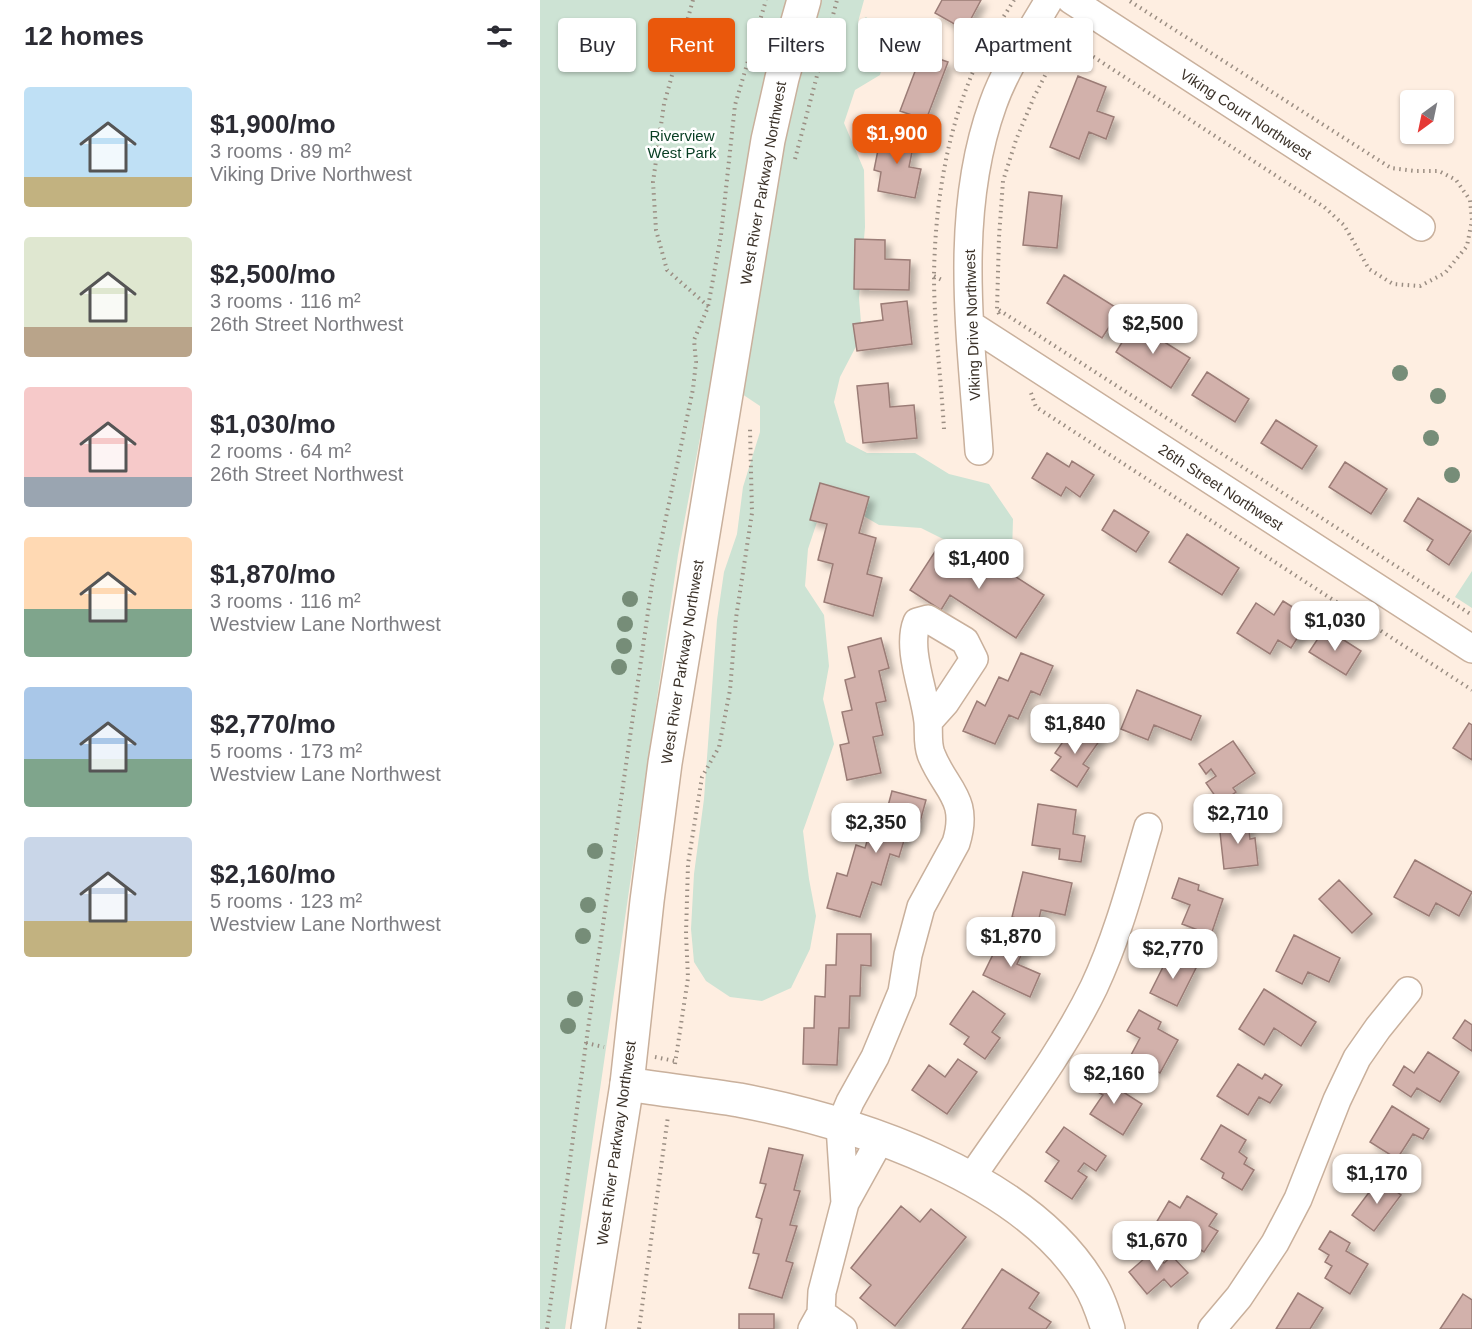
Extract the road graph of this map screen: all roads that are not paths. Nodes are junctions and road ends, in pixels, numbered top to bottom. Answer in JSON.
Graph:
{"nodes":[{"id":1,"x":804,"y":0,"type":"edge"},
{"id":2,"x":1049,"y":0,"type":"edge"},
{"id":3,"x":1071,"y":0,"type":"edge"},
{"id":4,"x":1421,"y":227,"type":"dead end"},
{"id":5,"x":971,"y":325,"type":"junction"},
{"id":6,"x":979,"y":451,"type":"dead end"},
{"id":7,"x":1470,"y":644,"type":"edge"},
{"id":8,"x":928,"y":722,"type":"dead end"},
{"id":9,"x":1148,"y":827,"type":"dead end"},
{"id":10,"x":1408,"y":991,"type":"dead end"},
{"id":11,"x":627,"y":1084,"type":"junction"},
{"id":12,"x":840,"y":1126,"type":"junction"},
{"id":13,"x":881,"y":1138,"type":"junction"},
{"id":14,"x":971,"y":1178,"type":"junction"},
{"id":15,"x":845,"y":1203,"type":"junction"},
{"id":16,"x":816,"y":1321,"type":"edge"},
{"id":17,"x":588,"y":1329,"type":"edge"},
{"id":18,"x":843,"y":1329,"type":"edge"},
{"id":19,"x":1108,"y":1329,"type":"edge"},
{"id":20,"x":1212,"y":1329,"type":"edge"}],
"edges":[{"from":1,"to":11,"type":"main road","name":"West River Parkway Northwest"},
{"from":2,"to":5,"type":"street","name":"Viking Drive Northwest"},
{"from":3,"to":4,"type":"street","name":"Viking Court Northwest"},
{"from":5,"to":6,"type":"street","name":"Viking Drive Northwest"},
{"from":5,"to":7,"type":"street","name":"26th Street Northwest"},
{"from":8,"to":12,"type":"street"},
{"from":9,"to":14,"type":"street"},
{"from":10,"to":20,"type":"street"},
{"from":11,"to":12,"type":"main road"},
{"from":11,"to":17,"type":"main road","name":"West River Parkway Northwest"},
{"from":12,"to":13,"type":"main road"},
{"from":12,"to":15,"type":"street"},
{"from":13,"to":14,"type":"main road"},
{"from":13,"to":15,"type":"street"},
{"from":14,"to":19,"type":"main road"},
{"from":15,"to":16,"type":"street"},
{"from":16,"to":18,"type":"street"}]}
